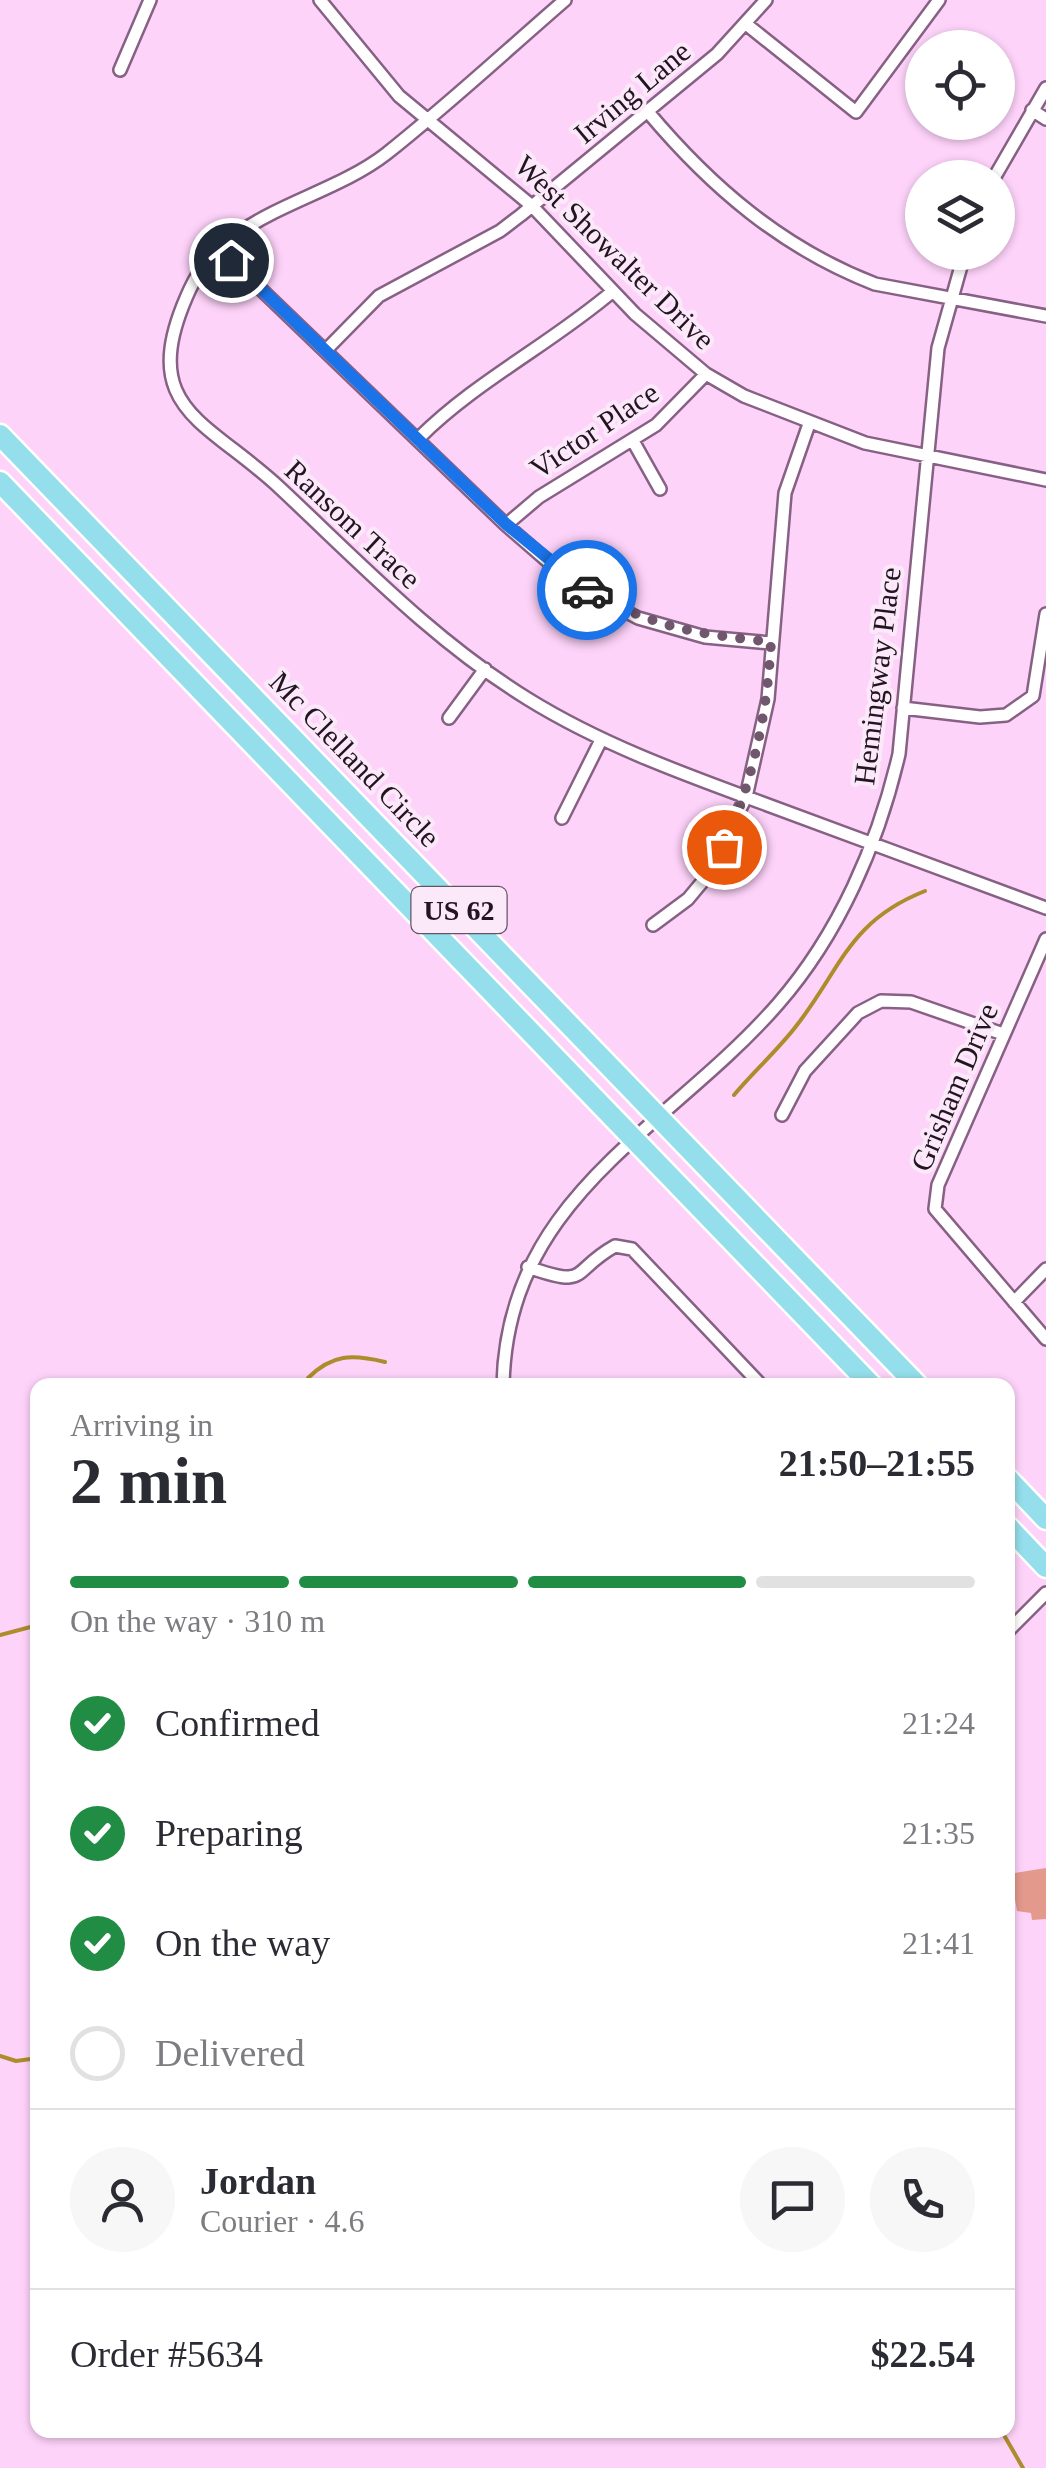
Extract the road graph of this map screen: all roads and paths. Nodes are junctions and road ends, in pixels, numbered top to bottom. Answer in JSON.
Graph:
{"nodes":[{"id":1,"x":150,"y":0,"type":"edge"},
{"id":2,"x":320,"y":0,"type":"edge"},
{"id":3,"x":565,"y":0,"type":"edge"},
{"id":4,"x":766,"y":0,"type":"edge"},
{"id":5,"x":939,"y":0,"type":"edge"},
{"id":6,"x":746,"y":24,"type":"junction"},
{"id":7,"x":120,"y":70,"type":"dead end"},
{"id":8,"x":1046,"y":88,"type":"edge"},
{"id":9,"x":1032,"y":110,"type":"junction"},
{"id":10,"x":648,"y":112,"type":"junction"},
{"id":11,"x":1046,"y":119,"type":"edge"},
{"id":12,"x":426,"y":120,"type":"junction"},
{"id":13,"x":1004,"y":160,"type":"edge"},
{"id":14,"x":532,"y":206,"type":"junction"},
{"id":15,"x":218,"y":248,"type":"junction"},
{"id":16,"x":959,"y":270,"type":"edge"},
{"id":17,"x":613,"y":291,"type":"junction"},
{"id":18,"x":951,"y":296,"type":"junction"},
{"id":19,"x":1046,"y":316,"type":"edge"},
{"id":20,"x":326,"y":350,"type":"junction"},
{"id":21,"x":706,"y":374,"type":"junction"},
{"id":22,"x":809,"y":424,"type":"junction"},
{"id":23,"x":0,"y":435,"type":"edge"},
{"id":24,"x":419,"y":438,"type":"junction"},
{"id":25,"x":633,"y":441,"type":"junction"},
{"id":26,"x":924,"y":456,"type":"junction"},
{"id":27,"x":1046,"y":480,"type":"edge"},
{"id":28,"x":0,"y":482,"type":"edge"},
{"id":29,"x":660,"y":489,"type":"dead end"},
{"id":30,"x":506,"y":524,"type":"junction"},
{"id":31,"x":1046,"y":614,"type":"edge"},
{"id":32,"x":771,"y":642,"type":"junction"},
{"id":33,"x":485,"y":669,"type":"junction"},
{"id":34,"x":903,"y":708,"type":"junction"},
{"id":35,"x":449,"y":718,"type":"dead end"},
{"id":36,"x":601,"y":740,"type":"junction"},
{"id":37,"x":746,"y":797,"type":"junction"},
{"id":38,"x":562,"y":818,"type":"dead end"},
{"id":39,"x":872,"y":844,"type":"junction"},
{"id":40,"x":1046,"y":908,"type":"edge"},
{"id":41,"x":652,"y":925,"type":"dead end"},
{"id":42,"x":1046,"y":939,"type":"edge"},
{"id":43,"x":1002,"y":1034,"type":"junction"},
{"id":44,"x":782,"y":1115,"type":"dead end"},
{"id":45,"x":658,"y":1117,"type":"junction"},
{"id":46,"x":633,"y":1138,"type":"junction"},
{"id":47,"x":528,"y":1267,"type":"junction"},
{"id":48,"x":1046,"y":1269,"type":"edge"},
{"id":49,"x":1014,"y":1302,"type":"junction"},
{"id":50,"x":1046,"y":1340,"type":"edge"},
{"id":51,"x":505,"y":1378,"type":"edge"},
{"id":52,"x":754,"y":1378,"type":"edge"},
{"id":53,"x":864,"y":1378,"type":"edge"},
{"id":54,"x":910,"y":1378,"type":"edge"},
{"id":55,"x":1015,"y":1486,"type":"edge"},
{"id":56,"x":1046,"y":1519,"type":"edge"},
{"id":57,"x":1015,"y":1534,"type":"edge"},
{"id":58,"x":1046,"y":1566,"type":"edge"},
{"id":59,"x":1046,"y":1593,"type":"edge"},
{"id":60,"x":1015,"y":1623,"type":"edge"}],
"edges":[{"from":1,"to":7,"type":"street"},
{"from":2,"to":12,"type":"street","name":"West Showalter Drive"},
{"from":3,"to":12,"type":"street","name":"Ransom Trace"},
{"from":4,"to":6,"type":"street","name":"Irving Lane"},
{"from":5,"to":6,"type":"street"},
{"from":6,"to":10,"type":"street","name":"Irving Lane"},
{"from":8,"to":9,"type":"street"},
{"from":9,"to":11,"type":"street"},
{"from":9,"to":13,"type":"street"},
{"from":10,"to":14,"type":"street","name":"Irving Lane"},
{"from":10,"to":18,"type":"street"},
{"from":12,"to":14,"type":"street","name":"West Showalter Drive"},
{"from":12,"to":15,"type":"street","name":"Ransom Trace"},
{"from":14,"to":17,"type":"street","name":"West Showalter Drive"},
{"from":14,"to":20,"type":"street","name":"Irving Lane"},
{"from":15,"to":20,"type":"street"},
{"from":15,"to":33,"type":"street","name":"Ransom Trace"},
{"from":16,"to":18,"type":"street","name":"Hemingway Place"},
{"from":17,"to":21,"type":"street","name":"West Showalter Drive"},
{"from":17,"to":24,"type":"street"},
{"from":18,"to":19,"type":"street"},
{"from":18,"to":26,"type":"street","name":"Hemingway Place"},
{"from":20,"to":24,"type":"street"},
{"from":21,"to":22,"type":"street","name":"West Showalter Drive"},
{"from":21,"to":25,"type":"street","name":"Victor Place"},
{"from":22,"to":26,"type":"street","name":"West Showalter Drive"},
{"from":22,"to":32,"type":"street"},
{"from":23,"to":45,"type":"highway","name":"Mc Clelland Circle","number":"US 62"},
{"from":24,"to":30,"type":"street"},
{"from":25,"to":29,"type":"street"},
{"from":25,"to":30,"type":"street","name":"Victor Place"},
{"from":26,"to":27,"type":"street","name":"West Showalter Drive"},
{"from":26,"to":34,"type":"street","name":"Hemingway Place"},
{"from":28,"to":46,"type":"highway","name":"Mc Clelland Circle","number":"US 62"},
{"from":30,"to":32,"type":"street"},
{"from":31,"to":34,"type":"street"},
{"from":32,"to":37,"type":"street"},
{"from":33,"to":35,"type":"street"},
{"from":33,"to":36,"type":"street","name":"Ransom Trace"},
{"from":34,"to":39,"type":"street","name":"Hemingway Place"},
{"from":36,"to":37,"type":"street","name":"Ransom Trace"},
{"from":36,"to":38,"type":"street"},
{"from":37,"to":39,"type":"street","name":"Ransom Trace"},
{"from":37,"to":41,"type":"street"},
{"from":39,"to":40,"type":"street","name":"Ransom Trace"},
{"from":39,"to":45,"type":"street","name":"Hemingway Place"},
{"from":42,"to":43,"type":"street","name":"Grisham Drive"},
{"from":43,"to":44,"type":"street"},
{"from":43,"to":49,"type":"street","name":"Grisham Drive"},
{"from":45,"to":46,"type":"street","name":"Hemingway Place"},
{"from":45,"to":54,"type":"highway","name":"Mc Clelland Circle","number":"US 62"},
{"from":46,"to":47,"type":"street","name":"Hemingway Place"},
{"from":46,"to":53,"type":"highway","name":"Mc Clelland Circle","number":"US 62"},
{"from":47,"to":51,"type":"street","name":"Hemingway Place"},
{"from":47,"to":52,"type":"street"},
{"from":48,"to":49,"type":"street"},
{"from":49,"to":50,"type":"street","name":"Grisham Drive"},
{"from":55,"to":56,"type":"highway"},
{"from":57,"to":58,"type":"highway"},
{"from":59,"to":60,"type":"street"}]}
